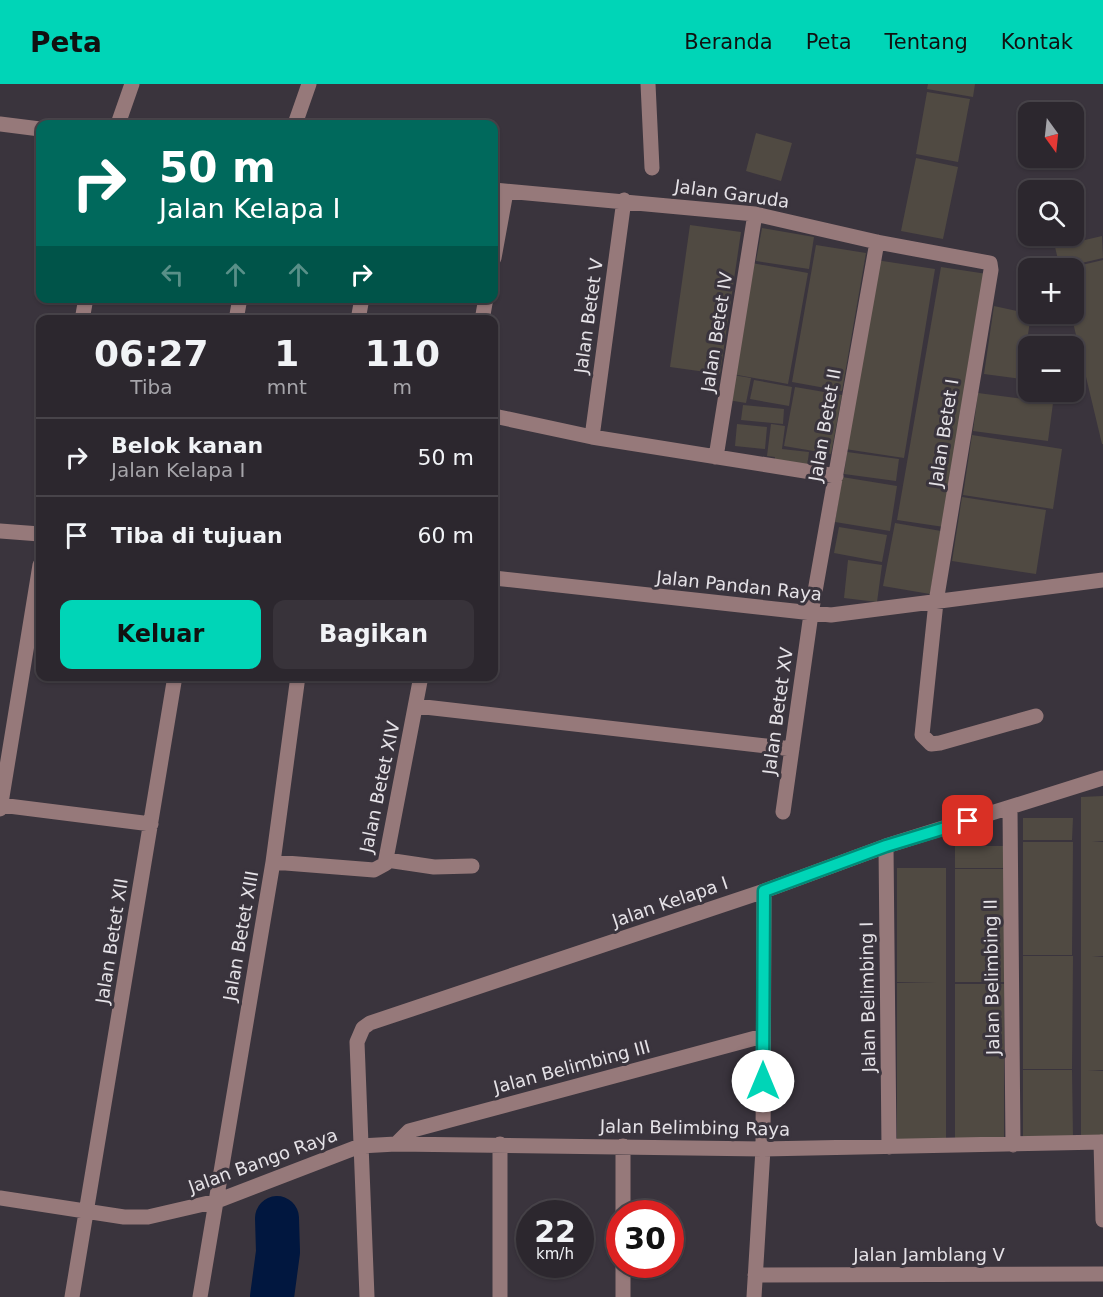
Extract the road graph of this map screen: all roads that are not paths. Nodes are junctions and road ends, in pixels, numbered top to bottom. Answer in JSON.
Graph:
{"nodes":[{"id":1,"x":132,"y":84,"type":"edge"},
{"id":2,"x":309,"y":84,"type":"edge"},
{"id":3,"x":648,"y":84,"type":"edge"},
{"id":4,"x":119,"y":120,"type":"edge"},
{"id":5,"x":296,"y":120,"type":"edge"},
{"id":6,"x":0,"y":124,"type":"edge"},
{"id":7,"x":36,"y":128,"type":"edge"},
{"id":8,"x":652,"y":168,"type":"dead end"},
{"id":9,"x":500,"y":191,"type":"edge"},
{"id":10,"x":624,"y":200,"type":"junction"},
{"id":11,"x":498,"y":213,"type":"edge"},
{"id":12,"x":755,"y":214,"type":"junction"},
{"id":13,"x":877,"y":242,"type":"junction"},
{"id":14,"x":991,"y":270,"type":"joint"},
{"id":15,"x":498,"y":417,"type":"edge"},
{"id":16,"x":592,"y":436,"type":"junction"},
{"id":17,"x":716,"y":457,"type":"junction"},
{"id":18,"x":836,"y":476,"type":"junction"},
{"id":19,"x":0,"y":531,"type":"edge"},
{"id":20,"x":36,"y":534,"type":"edge"},
{"id":21,"x":498,"y":578,"type":"edge"},
{"id":22,"x":1103,"y":580,"type":"edge"},
{"id":23,"x":36,"y":589,"type":"edge"},
{"id":24,"x":936,"y":602,"type":"junction"},
{"id":25,"x":811,"y":614,"type":"junction"},
{"id":26,"x":174,"y":681,"type":"edge"},
{"id":27,"x":297,"y":681,"type":"edge"},
{"id":28,"x":420,"y":681,"type":"edge"},
{"id":29,"x":416,"y":706,"type":"junction"},
{"id":30,"x":1036,"y":716,"type":"dead end"},
{"id":31,"x":792,"y":749,"type":"junction"},
{"id":32,"x":1103,"y":778,"type":"edge"},
{"id":33,"x":0,"y":807,"type":"edge"},
{"id":34,"x":1010,"y":809,"type":"junction"},
{"id":35,"x":783,"y":812,"type":"dead end"},
{"id":36,"x":151,"y":824,"type":"junction"},
{"id":37,"x":886,"y":846,"type":"junction"},
{"id":38,"x":387,"y":860,"type":"junction"},
{"id":39,"x":273,"y":862,"type":"junction"},
{"id":40,"x":472,"y":866,"type":"dead end"},
{"id":41,"x":764,"y":891,"type":"junction"},
{"id":42,"x":763,"y":1036,"type":"junction"},
{"id":43,"x":1102,"y":1142,"type":"edge"},
{"id":44,"x":396,"y":1144,"type":"junction"},
{"id":45,"x":500,"y":1144,"type":"junction"},
{"id":46,"x":1013,"y":1145,"type":"junction"},
{"id":47,"x":360,"y":1146,"type":"junction"},
{"id":48,"x":623,"y":1146,"type":"junction"},
{"id":49,"x":890,"y":1147,"type":"junction"},
{"id":50,"x":763,"y":1149,"type":"junction"},
{"id":51,"x":0,"y":1198,"type":"edge"},
{"id":52,"x":623,"y":1200,"type":"edge"},
{"id":53,"x":217,"y":1201,"type":"junction"},
{"id":54,"x":87,"y":1211,"type":"junction"},
{"id":55,"x":1103,"y":1220,"type":"edge"},
{"id":56,"x":1103,"y":1274,"type":"edge"},
{"id":57,"x":755,"y":1275,"type":"junction"},
{"id":58,"x":623,"y":1278,"type":"edge"},
{"id":59,"x":72,"y":1297,"type":"edge"},
{"id":60,"x":200,"y":1297,"type":"edge"},
{"id":61,"x":367,"y":1297,"type":"edge"},
{"id":62,"x":500,"y":1297,"type":"edge"},
{"id":63,"x":623,"y":1297,"type":"edge"},
{"id":64,"x":754,"y":1297,"type":"edge"}],
"edges":[{"from":1,"to":4,"type":"street"},
{"from":2,"to":5,"type":"street"},
{"from":3,"to":8,"type":"street"},
{"from":6,"to":7,"type":"street"},
{"from":9,"to":10,"type":"street","name":"Jalan Garuda"},
{"from":9,"to":11,"type":"street"},
{"from":10,"to":12,"type":"street","name":"Jalan Garuda"},
{"from":10,"to":16,"type":"street","name":"Jalan Betet V"},
{"from":12,"to":13,"type":"street","name":"Jalan Garuda"},
{"from":12,"to":17,"type":"street","name":"Jalan Betet IV"},
{"from":13,"to":14,"type":"street","name":"Jalan Garuda"},
{"from":13,"to":18,"type":"street","name":"Jalan Betet II"},
{"from":14,"to":24,"type":"street","name":"Jalan Betet I"},
{"from":15,"to":16,"type":"street"},
{"from":16,"to":17,"type":"street"},
{"from":17,"to":18,"type":"street"},
{"from":18,"to":25,"type":"street","name":"Jalan Betet II"},
{"from":19,"to":20,"type":"street"},
{"from":21,"to":25,"type":"street","name":"Jalan Pandan Raya"},
{"from":22,"to":24,"type":"street","name":"Jalan Pandan Raya"},
{"from":23,"to":33,"type":"street"},
{"from":24,"to":25,"type":"street","name":"Jalan Pandan Raya"},
{"from":24,"to":30,"type":"street","name":"Jalan Betet I"},
{"from":25,"to":31,"type":"street","name":"Jalan Betet XV"},
{"from":26,"to":36,"type":"street","name":"Jalan Betet XII"},
{"from":27,"to":39,"type":"street","name":"Jalan Betet XIII"},
{"from":28,"to":29,"type":"street","name":"Jalan Betet XIV"},
{"from":29,"to":31,"type":"street"},
{"from":29,"to":38,"type":"street","name":"Jalan Betet XIV"},
{"from":31,"to":35,"type":"street","name":"Jalan Betet XV"},
{"from":32,"to":34,"type":"street","name":"Jalan Kelapa I"},
{"from":33,"to":36,"type":"street"},
{"from":34,"to":37,"type":"street","name":"Jalan Kelapa I"},
{"from":34,"to":46,"type":"street","name":"Jalan Belimbing II"},
{"from":36,"to":54,"type":"street","name":"Jalan Betet XII"},
{"from":37,"to":41,"type":"street","name":"Jalan Kelapa I"},
{"from":37,"to":49,"type":"street","name":"Jalan Belimbing I"},
{"from":38,"to":39,"type":"street","name":"Jalan Betet XIV"},
{"from":38,"to":40,"type":"street"},
{"from":39,"to":53,"type":"street","name":"Jalan Betet XIII"},
{"from":41,"to":42,"type":"street"},
{"from":41,"to":47,"type":"street","name":"Jalan Kelapa I"},
{"from":42,"to":44,"type":"street","name":"Jalan Belimbing III"},
{"from":42,"to":50,"type":"street"},
{"from":43,"to":46,"type":"street","name":"Jalan Belimbing Raya"},
{"from":43,"to":55,"type":"street"},
{"from":44,"to":45,"type":"street","name":"Jalan Belimbing Raya"},
{"from":44,"to":47,"type":"street","name":"Jalan Belimbing Raya"},
{"from":45,"to":48,"type":"street","name":"Jalan Belimbing Raya"},
{"from":45,"to":62,"type":"street"},
{"from":46,"to":49,"type":"street","name":"Jalan Belimbing Raya"},
{"from":47,"to":53,"type":"street","name":"Jalan Bango Raya"},
{"from":47,"to":61,"type":"street","name":"Jalan Kelapa I"},
{"from":48,"to":50,"type":"street","name":"Jalan Belimbing Raya"},
{"from":48,"to":52,"type":"street"},
{"from":49,"to":50,"type":"street","name":"Jalan Belimbing Raya"},
{"from":50,"to":57,"type":"street"},
{"from":51,"to":54,"type":"street","name":"Jalan Bango Raya"},
{"from":53,"to":54,"type":"street","name":"Jalan Bango Raya"},
{"from":53,"to":60,"type":"street","name":"Jalan Betet XIII"},
{"from":54,"to":59,"type":"street","name":"Jalan Betet XII"},
{"from":56,"to":57,"type":"street","name":"Jalan Jamblang V"},
{"from":57,"to":64,"type":"street"},
{"from":58,"to":63,"type":"street"}]}
